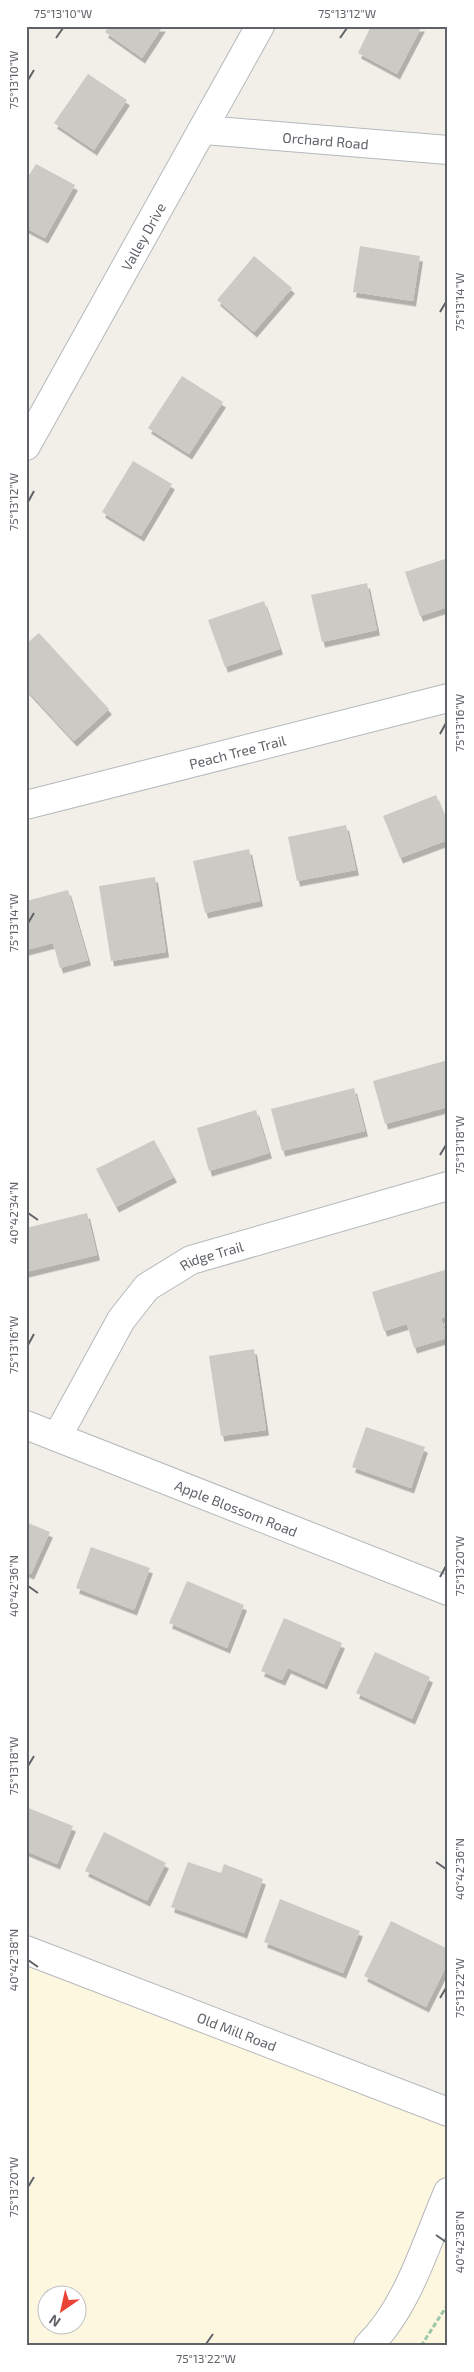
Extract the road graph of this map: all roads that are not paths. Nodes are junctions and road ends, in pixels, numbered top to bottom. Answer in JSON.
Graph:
{"nodes":[{"id":1,"x":260,"y":26,"type":"edge"},
{"id":2,"x":204,"y":130,"type":"junction"},
{"id":3,"x":448,"y":150,"type":"edge"},
{"id":4,"x":26,"y":446,"type":"edge"},
{"id":5,"x":448,"y":698,"type":"edge"},
{"id":6,"x":26,"y":805,"type":"edge"},
{"id":7,"x":448,"y":1186,"type":"edge"},
{"id":8,"x":26,"y":1425,"type":"edge"},
{"id":9,"x":57,"y":1437,"type":"junction"},
{"id":10,"x":448,"y":1591,"type":"edge"},
{"id":11,"x":26,"y":1950,"type":"edge"},
{"id":12,"x":448,"y":2112,"type":"edge"},
{"id":13,"x":448,"y":2192,"type":"edge"},
{"id":14,"x":368,"y":2346,"type":"edge"}],
"edges":[{"from":1,"to":2,"type":"street","name":"Valley Drive"},
{"from":2,"to":3,"type":"street","name":"Orchard Road"},
{"from":2,"to":4,"type":"street","name":"Valley Drive"},
{"from":5,"to":6,"type":"street","name":"Peach Tree Trail"},
{"from":7,"to":9,"type":"street","name":"Ridge Trail"},
{"from":8,"to":9,"type":"street","name":"Apple Blossom Road"},
{"from":9,"to":10,"type":"street","name":"Apple Blossom Road"},
{"from":11,"to":12,"type":"street","name":"Old Mill Road"},
{"from":13,"to":14,"type":"street"}]}
